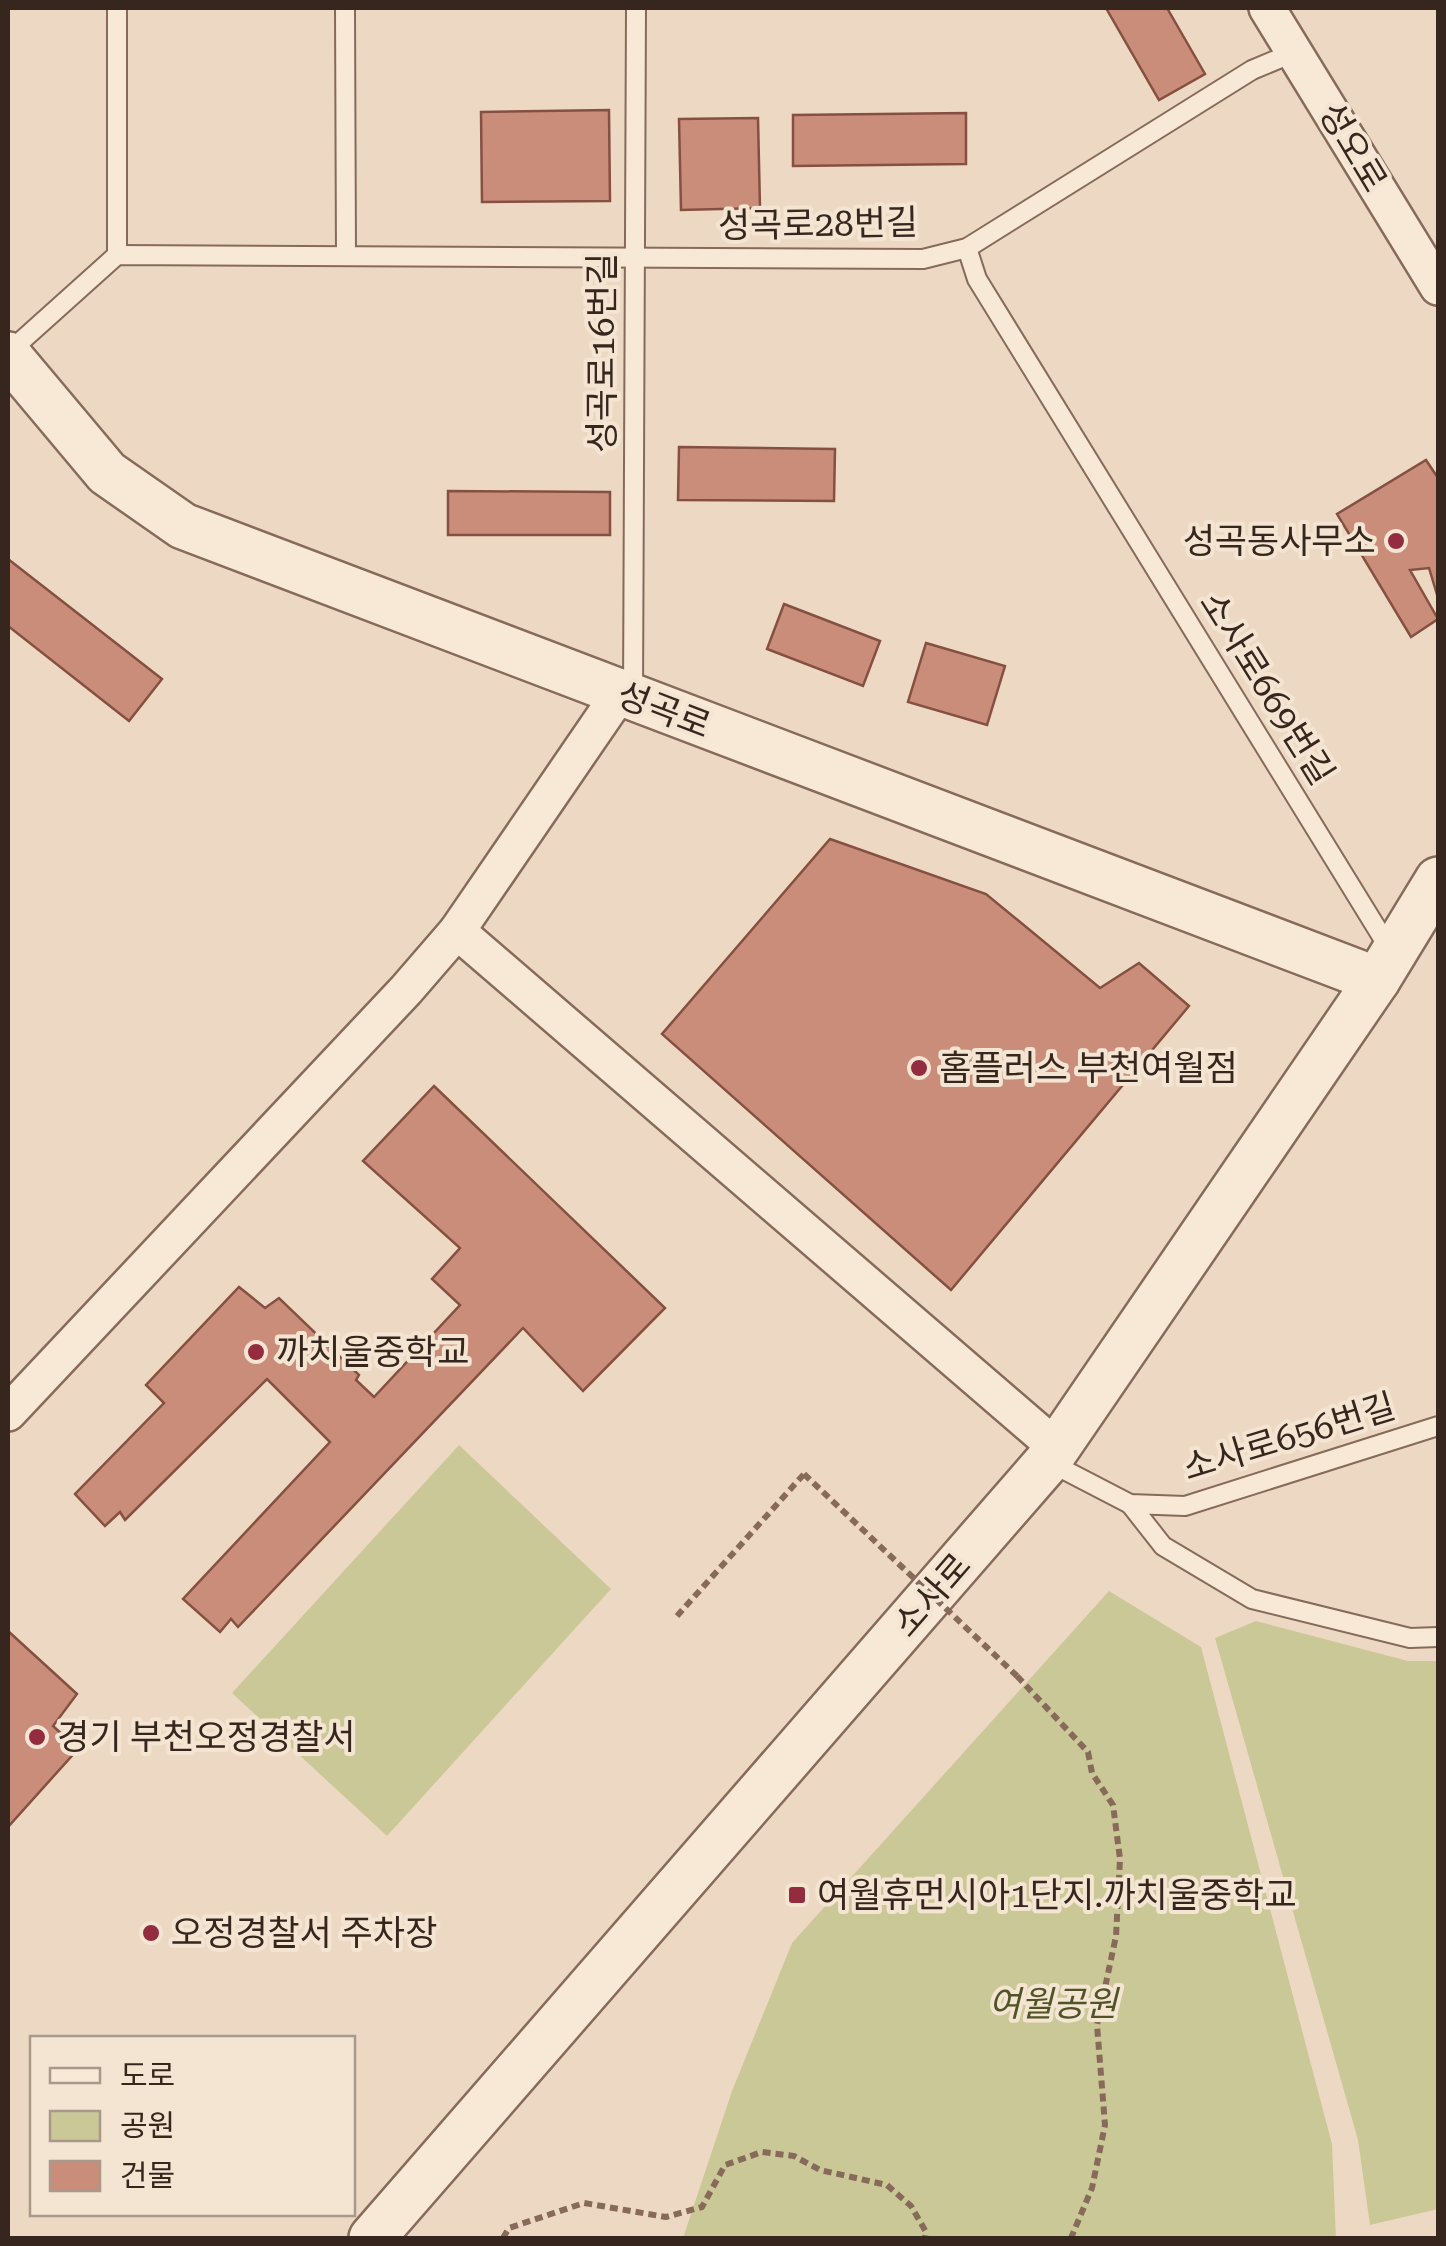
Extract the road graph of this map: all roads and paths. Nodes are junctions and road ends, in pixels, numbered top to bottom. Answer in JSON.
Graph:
{"nodes":[{"id":1,"x":118,"y":8,"type":"edge"},
{"id":2,"x":345,"y":8,"type":"edge"},
{"id":3,"x":636,"y":8,"type":"edge"},
{"id":4,"x":1266,"y":8,"type":"edge"},
{"id":5,"x":1295,"y":52,"type":"junction"},
{"id":6,"x":967,"y":248,"type":"junction"},
{"id":7,"x":118,"y":255,"type":"junction"},
{"id":8,"x":346,"y":256,"type":"junction"},
{"id":9,"x":635,"y":258,"type":"junction"},
{"id":10,"x":1438,"y":287,"type":"edge"},
{"id":11,"x":8,"y":354,"type":"edge"},
{"id":12,"x":627,"y":696,"type":"junction"},
{"id":13,"x":1434,"y":900,"type":"edge"},
{"id":14,"x":457,"y":932,"type":"junction"},
{"id":15,"x":1385,"y":967,"type":"junction"},
{"id":16,"x":8,"y":1413,"type":"edge"},
{"id":17,"x":1438,"y":1426,"type":"edge"},
{"id":18,"x":1052,"y":1455,"type":"junction"},
{"id":19,"x":1130,"y":1504,"type":"junction"},
{"id":20,"x":676,"y":1616,"type":"dead end"},
{"id":21,"x":1438,"y":1637,"type":"edge"},
{"id":22,"x":372,"y":2238,"type":"edge"},
{"id":23,"x":502,"y":2238,"type":"edge"},
{"id":24,"x":925,"y":2238,"type":"edge"},
{"id":25,"x":1071,"y":2238,"type":"edge"}],
"edges":[{"from":1,"to":7,"type":"lane"},
{"from":2,"to":8,"type":"lane"},
{"from":3,"to":9,"type":"lane","name":"성곡로16번길"},
{"from":4,"to":5,"type":"street","name":"성오로"},
{"from":5,"to":6,"type":"lane","name":"성곡로28번길"},
{"from":5,"to":10,"type":"street","name":"성오로"},
{"from":6,"to":9,"type":"lane","name":"성곡로28번길"},
{"from":6,"to":15,"type":"lane","name":"소사로669번길"},
{"from":7,"to":8,"type":"lane","name":"성곡로28번길"},
{"from":7,"to":11,"type":"lane"},
{"from":8,"to":9,"type":"lane","name":"성곡로28번길"},
{"from":9,"to":12,"type":"lane","name":"성곡로16번길"},
{"from":11,"to":12,"type":"street","name":"성곡로"},
{"from":12,"to":14,"type":"street"},
{"from":12,"to":15,"type":"street","name":"성곡로"},
{"from":13,"to":15,"type":"street","name":"소사로"},
{"from":14,"to":16,"type":"street"},
{"from":14,"to":18,"type":"street"},
{"from":15,"to":18,"type":"street","name":"소사로"},
{"from":17,"to":19,"type":"lane","name":"소사로656번길"},
{"from":18,"to":19,"type":"lane","name":"소사로656번길"},
{"from":18,"to":22,"type":"street","name":"소사로"},
{"from":19,"to":21,"type":"lane"},
{"from":20,"to":25,"type":"path","bridge":true},
{"from":23,"to":24,"type":"path"}]}
